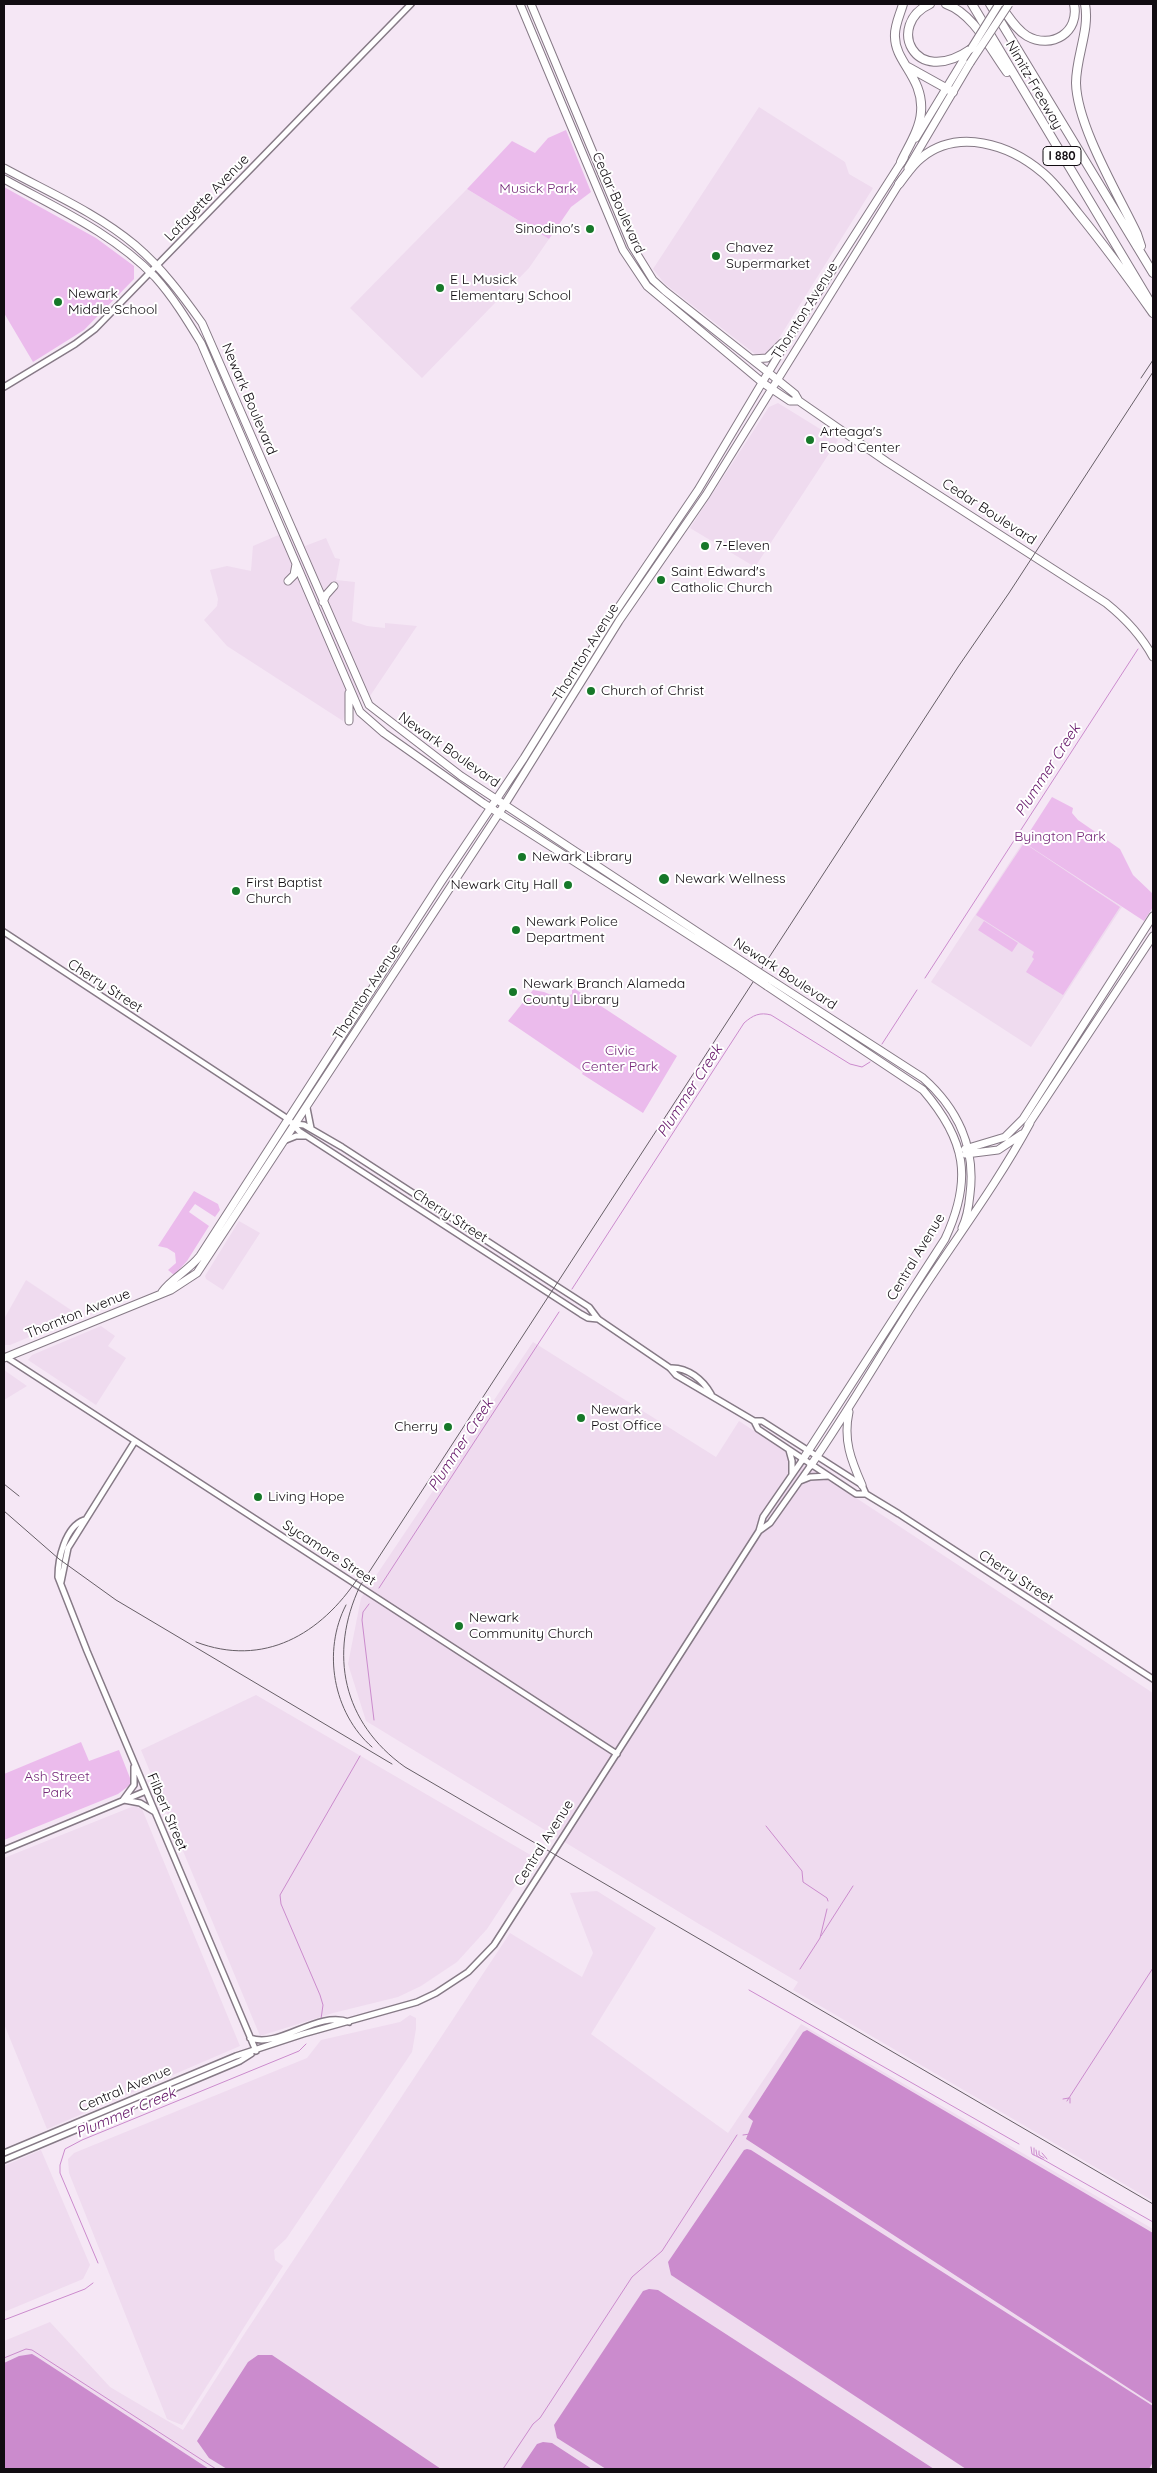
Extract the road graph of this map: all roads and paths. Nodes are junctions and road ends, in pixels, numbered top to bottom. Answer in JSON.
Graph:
{"nodes":[{"id":1,"x":411,"y":4,"type":"edge"},
{"id":2,"x":520,"y":4,"type":"edge"},
{"id":3,"x":531,"y":4,"type":"edge"},
{"id":4,"x":903,"y":4,"type":"edge"},
{"id":5,"x":930,"y":4,"type":"edge"},
{"id":6,"x":946,"y":4,"type":"edge"},
{"id":7,"x":972,"y":4,"type":"edge"},
{"id":8,"x":990,"y":4,"type":"edge"},
{"id":9,"x":999,"y":4,"type":"edge"},
{"id":10,"x":1009,"y":4,"type":"edge"},
{"id":11,"x":1074,"y":4,"type":"edge"},
{"id":12,"x":1085,"y":4,"type":"edge"},
{"id":13,"x":971,"y":49,"type":"junction"},
{"id":14,"x":908,"y":67,"type":"junction"},
{"id":15,"x":945,"y":87,"type":"junction"},
{"id":16,"x":953,"y":92,"type":"junction"},
{"id":17,"x":1039,"y":118,"type":"junction"},
{"id":18,"x":901,"y":162,"type":"junction"},
{"id":19,"x":4,"y":168,"type":"edge"},
{"id":20,"x":4,"y":179,"type":"edge"},
{"id":21,"x":899,"y":184,"type":"junction"},
{"id":22,"x":1143,"y":256,"type":"junction"},
{"id":23,"x":157,"y":266,"type":"junction"},
{"id":24,"x":150,"y":273,"type":"junction"},
{"id":25,"x":1153,"y":273,"type":"edge"},
{"id":26,"x":1153,"y":307,"type":"edge"},
{"id":27,"x":1153,"y":313,"type":"edge"},
{"id":28,"x":787,"y":341,"type":"junction"},
{"id":29,"x":752,"y":359,"type":"junction"},
{"id":30,"x":769,"y":373,"type":"junction"},
{"id":31,"x":777,"y":379,"type":"junction"},
{"id":32,"x":763,"y":384,"type":"junction"},
{"id":33,"x":4,"y":387,"type":"edge"},
{"id":34,"x":772,"y":389,"type":"junction"},
{"id":35,"x":799,"y":401,"type":"junction"},
{"id":36,"x":296,"y":561,"type":"junction"},
{"id":37,"x":288,"y":582,"type":"dead end"},
{"id":38,"x":334,"y":586,"type":"dead end"},
{"id":39,"x":323,"y":603,"type":"junction"},
{"id":40,"x":1153,"y":657,"type":"edge"},
{"id":41,"x":349,"y":691,"type":"junction"},
{"id":42,"x":349,"y":721,"type":"dead end"},
{"id":43,"x":496,"y":798,"type":"junction"},
{"id":44,"x":505,"y":804,"type":"junction"},
{"id":45,"x":490,"y":807,"type":"junction"},
{"id":46,"x":498,"y":812,"type":"junction"},
{"id":47,"x":1153,"y":916,"type":"edge"},
{"id":48,"x":4,"y":932,"type":"edge"},
{"id":49,"x":1153,"y":936,"type":"edge"},
{"id":50,"x":744,"y":966,"type":"junction"},
{"id":51,"x":769,"y":983,"type":"junction"},
{"id":52,"x":306,"y":1107,"type":"junction"},
{"id":53,"x":288,"y":1118,"type":"junction"},
{"id":54,"x":1030,"y":1123,"type":"junction"},
{"id":55,"x":295,"y":1124,"type":"junction"},
{"id":56,"x":311,"y":1129,"type":"junction"},
{"id":57,"x":308,"y":1136,"type":"junction"},
{"id":58,"x":283,"y":1141,"type":"junction"},
{"id":59,"x":969,"y":1146,"type":"junction"},
{"id":60,"x":959,"y":1154,"type":"junction"},
{"id":61,"x":970,"y":1155,"type":"junction"},
{"id":62,"x":358,"y":1158,"type":"junction"},
{"id":63,"x":353,"y":1164,"type":"junction"},
{"id":64,"x":952,"y":1246,"type":"junction"},
{"id":65,"x":923,"y":1273,"type":"junction"},
{"id":66,"x":931,"y":1278,"type":"junction"},
{"id":67,"x":162,"y":1292,"type":"junction"},
{"id":68,"x":598,"y":1319,"type":"junction"},
{"id":69,"x":5,"y":1357,"type":"edge"},
{"id":70,"x":670,"y":1368,"type":"junction"},
{"id":71,"x":711,"y":1395,"type":"junction"},
{"id":72,"x":849,"y":1408,"type":"junction"},
{"id":73,"x":754,"y":1421,"type":"junction"},
{"id":74,"x":135,"y":1440,"type":"junction"},
{"id":75,"x":789,"y":1450,"type":"junction"},
{"id":76,"x":808,"y":1451,"type":"junction"},
{"id":77,"x":817,"y":1457,"type":"junction"},
{"id":78,"x":803,"y":1459,"type":"junction"},
{"id":79,"x":811,"y":1465,"type":"junction"},
{"id":80,"x":792,"y":1474,"type":"junction"},
{"id":81,"x":828,"y":1476,"type":"junction"},
{"id":82,"x":799,"y":1481,"type":"junction"},
{"id":83,"x":862,"y":1486,"type":"junction"},
{"id":84,"x":866,"y":1494,"type":"junction"},
{"id":85,"x":759,"y":1531,"type":"junction"},
{"id":86,"x":1153,"y":1679,"type":"edge"},
{"id":87,"x":617,"y":1754,"type":"junction"},
{"id":88,"x":134,"y":1763,"type":"junction"},
{"id":89,"x":146,"y":1791,"type":"junction"},
{"id":90,"x":123,"y":1800,"type":"junction"},
{"id":91,"x":155,"y":1812,"type":"junction"},
{"id":92,"x":4,"y":1850,"type":"edge"},
{"id":93,"x":350,"y":2022,"type":"junction"},
{"id":94,"x":250,"y":2038,"type":"junction"},
{"id":95,"x":256,"y":2051,"type":"junction"},
{"id":96,"x":4,"y":2153,"type":"edge"},
{"id":97,"x":4,"y":2160,"type":"edge"}],
"edges":[{"from":1,"to":23,"type":"street","name":"Lafayette Avenue"},
{"from":2,"to":32,"type":"main road","name":"Cedar Boulevard"},
{"from":3,"to":29,"type":"main road","name":"Cedar Boulevard"},
{"from":4,"to":14,"type":"highway"},
{"from":5,"to":13,"type":"highway"},
{"from":6,"to":17,"type":"highway"},
{"from":7,"to":17,"type":"highway","name":"Nimitz Freeway","number":"I 880"},
{"from":8,"to":22,"type":"highway","name":"Nimitz Freeway","number":"I 880"},
{"from":9,"to":11,"type":"highway"},
{"from":9,"to":13,"type":"main road","name":"Thornton Avenue","bridge":true},
{"from":10,"to":16,"type":"main road","name":"Thornton Avenue","bridge":true},
{"from":12,"to":22,"type":"highway"},
{"from":13,"to":15,"type":"main road","name":"Thornton Avenue"},
{"from":14,"to":15,"type":"highway"},
{"from":14,"to":18,"type":"highway"},
{"from":15,"to":16,"type":"highway"},
{"from":15,"to":18,"type":"main road","name":"Thornton Avenue"},
{"from":16,"to":21,"type":"main road","name":"Thornton Avenue"},
{"from":17,"to":26,"type":"highway","name":"Nimitz Freeway","number":"I 880"},
{"from":18,"to":28,"type":"main road","name":"Thornton Avenue"},
{"from":19,"to":23,"type":"main road","name":"Newark Boulevard"},
{"from":20,"to":24,"type":"main road","name":"Newark Boulevard"},
{"from":21,"to":27,"type":"highway"},
{"from":21,"to":31,"type":"main road","name":"Thornton Avenue"},
{"from":22,"to":25,"type":"highway","name":"Nimitz Freeway","number":"I 880"},
{"from":23,"to":24,"type":"street","name":"Lafayette Avenue"},
{"from":23,"to":39,"type":"main road","name":"Newark Boulevard"},
{"from":24,"to":33,"type":"street","name":"Lafayette Avenue"},
{"from":24,"to":36,"type":"main road","name":"Newark Boulevard"},
{"from":28,"to":29,"type":"main road"},
{"from":28,"to":30,"type":"main road","name":"Thornton Avenue"},
{"from":29,"to":30,"type":"main road","name":"Cedar Boulevard"},
{"from":30,"to":31,"type":"main road","name":"Cedar Boulevard"},
{"from":30,"to":32,"type":"main road","name":"Thornton Avenue"},
{"from":31,"to":34,"type":"main road","name":"Thornton Avenue"},
{"from":31,"to":35,"type":"main road","name":"Cedar Boulevard"},
{"from":32,"to":34,"type":"main road","name":"Cedar Boulevard"},
{"from":32,"to":43,"type":"main road","name":"Thornton Avenue"},
{"from":34,"to":35,"type":"main road","name":"Cedar Boulevard"},
{"from":34,"to":44,"type":"main road","name":"Thornton Avenue"},
{"from":35,"to":40,"type":"main road","name":"Cedar Boulevard"},
{"from":36,"to":37,"type":"main road"},
{"from":36,"to":41,"type":"main road","name":"Newark Boulevard"},
{"from":38,"to":39,"type":"main road"},
{"from":39,"to":43,"type":"main road","name":"Newark Boulevard"},
{"from":41,"to":42,"type":"main road"},
{"from":41,"to":45,"type":"main road","name":"Newark Boulevard"},
{"from":43,"to":44,"type":"main road","name":"Newark Boulevard"},
{"from":43,"to":45,"type":"main road","name":"Thornton Avenue"},
{"from":44,"to":46,"type":"main road","name":"Thornton Avenue"},
{"from":44,"to":50,"type":"main road","name":"Newark Boulevard"},
{"from":45,"to":46,"type":"main road","name":"Newark Boulevard"},
{"from":45,"to":53,"type":"main road","name":"Thornton Avenue"},
{"from":46,"to":50,"type":"main road","name":"Newark Boulevard"},
{"from":46,"to":52,"type":"main road","name":"Thornton Avenue"},
{"from":47,"to":59,"type":"main road"},
{"from":48,"to":53,"type":"street","name":"Cherry Street"},
{"from":49,"to":54,"type":"main road"},
{"from":50,"to":51,"type":"main road","name":"Newark Boulevard","bridge":true},
{"from":51,"to":59,"type":"main road","name":"Newark Boulevard"},
{"from":51,"to":60,"type":"main road","name":"Newark Boulevard"},
{"from":52,"to":55,"type":"main road","name":"Thornton Avenue"},
{"from":52,"to":56,"type":"street"},
{"from":53,"to":55,"type":"street","name":"Cherry Street"},
{"from":53,"to":67,"type":"main road","name":"Thornton Avenue"},
{"from":54,"to":61,"type":"main road"},
{"from":54,"to":64,"type":"main road"},
{"from":55,"to":56,"type":"street","name":"Cherry Street"},
{"from":55,"to":57,"type":"street","name":"Cherry Street"},
{"from":55,"to":58,"type":"main road","name":"Thornton Avenue"},
{"from":56,"to":62,"type":"street","name":"Cherry Street"},
{"from":57,"to":58,"type":"street"},
{"from":57,"to":63,"type":"street","name":"Cherry Street"},
{"from":58,"to":67,"type":"main road","name":"Thornton Avenue"},
{"from":59,"to":60,"type":"main road"},
{"from":59,"to":61,"type":"main road","name":"Newark Boulevard"},
{"from":60,"to":61,"type":"main road"},
{"from":60,"to":65,"type":"main road","name":"Central Avenue"},
{"from":61,"to":64,"type":"main road","name":"Newark Boulevard"},
{"from":62,"to":63,"type":"street"},
{"from":62,"to":68,"type":"street","name":"Cherry Street"},
{"from":63,"to":68,"type":"street","name":"Cherry Street"},
{"from":64,"to":66,"type":"main road","name":"Central Avenue"},
{"from":65,"to":66,"type":"main road"},
{"from":65,"to":76,"type":"main road","name":"Central Avenue"},
{"from":66,"to":72,"type":"main road","name":"Central Avenue"},
{"from":67,"to":69,"type":"main road","name":"Thornton Avenue"},
{"from":68,"to":70,"type":"street","name":"Cherry Street"},
{"from":69,"to":74,"type":"street","name":"Sycamore Street"},
{"from":70,"to":71,"type":"street","name":"Cherry Street"},
{"from":70,"to":71,"type":"street","name":"Cherry Street"},
{"from":71,"to":73,"type":"street","name":"Cherry Street"},
{"from":72,"to":77,"type":"main road","name":"Central Avenue"},
{"from":72,"to":83,"type":"main road"},
{"from":73,"to":75,"type":"street","name":"Cherry Street"},
{"from":73,"to":76,"type":"street","name":"Cherry Street"},
{"from":74,"to":87,"type":"street","name":"Sycamore Street"},
{"from":74,"to":88,"type":"street","name":"Filbert Street"},
{"from":75,"to":78,"type":"street","name":"Cherry Street"},
{"from":75,"to":80,"type":"street"},
{"from":76,"to":77,"type":"street","name":"Cherry Street"},
{"from":76,"to":78,"type":"main road","name":"Central Avenue"},
{"from":77,"to":79,"type":"main road","name":"Central Avenue"},
{"from":77,"to":83,"type":"street","name":"Cherry Street"},
{"from":78,"to":79,"type":"street","name":"Cherry Street"},
{"from":78,"to":80,"type":"street","name":"Central Avenue"},
{"from":79,"to":81,"type":"street","name":"Cherry Street"},
{"from":79,"to":82,"type":"street","name":"Central Avenue"},
{"from":80,"to":85,"type":"street","name":"Central Avenue"},
{"from":81,"to":82,"type":"street"},
{"from":81,"to":84,"type":"street","name":"Cherry Street"},
{"from":82,"to":85,"type":"street","name":"Central Avenue"},
{"from":83,"to":84,"type":"street"},
{"from":84,"to":86,"type":"street","name":"Cherry Street"},
{"from":85,"to":87,"type":"street","name":"Central Avenue"},
{"from":87,"to":93,"type":"street","name":"Central Avenue"},
{"from":88,"to":89,"type":"street","name":"Filbert Street"},
{"from":88,"to":90,"type":"street"},
{"from":89,"to":90,"type":"street"},
{"from":89,"to":91,"type":"street","name":"Filbert Street"},
{"from":90,"to":91,"type":"street"},
{"from":90,"to":92,"type":"street"},
{"from":91,"to":94,"type":"street","name":"Filbert Street"},
{"from":93,"to":94,"type":"street"},
{"from":93,"to":95,"type":"street","name":"Central Avenue"},
{"from":94,"to":95,"type":"street","name":"Filbert Street"},
{"from":95,"to":96,"type":"street","name":"Central Avenue"},
{"from":95,"to":97,"type":"street","name":"Central Avenue"}]}
